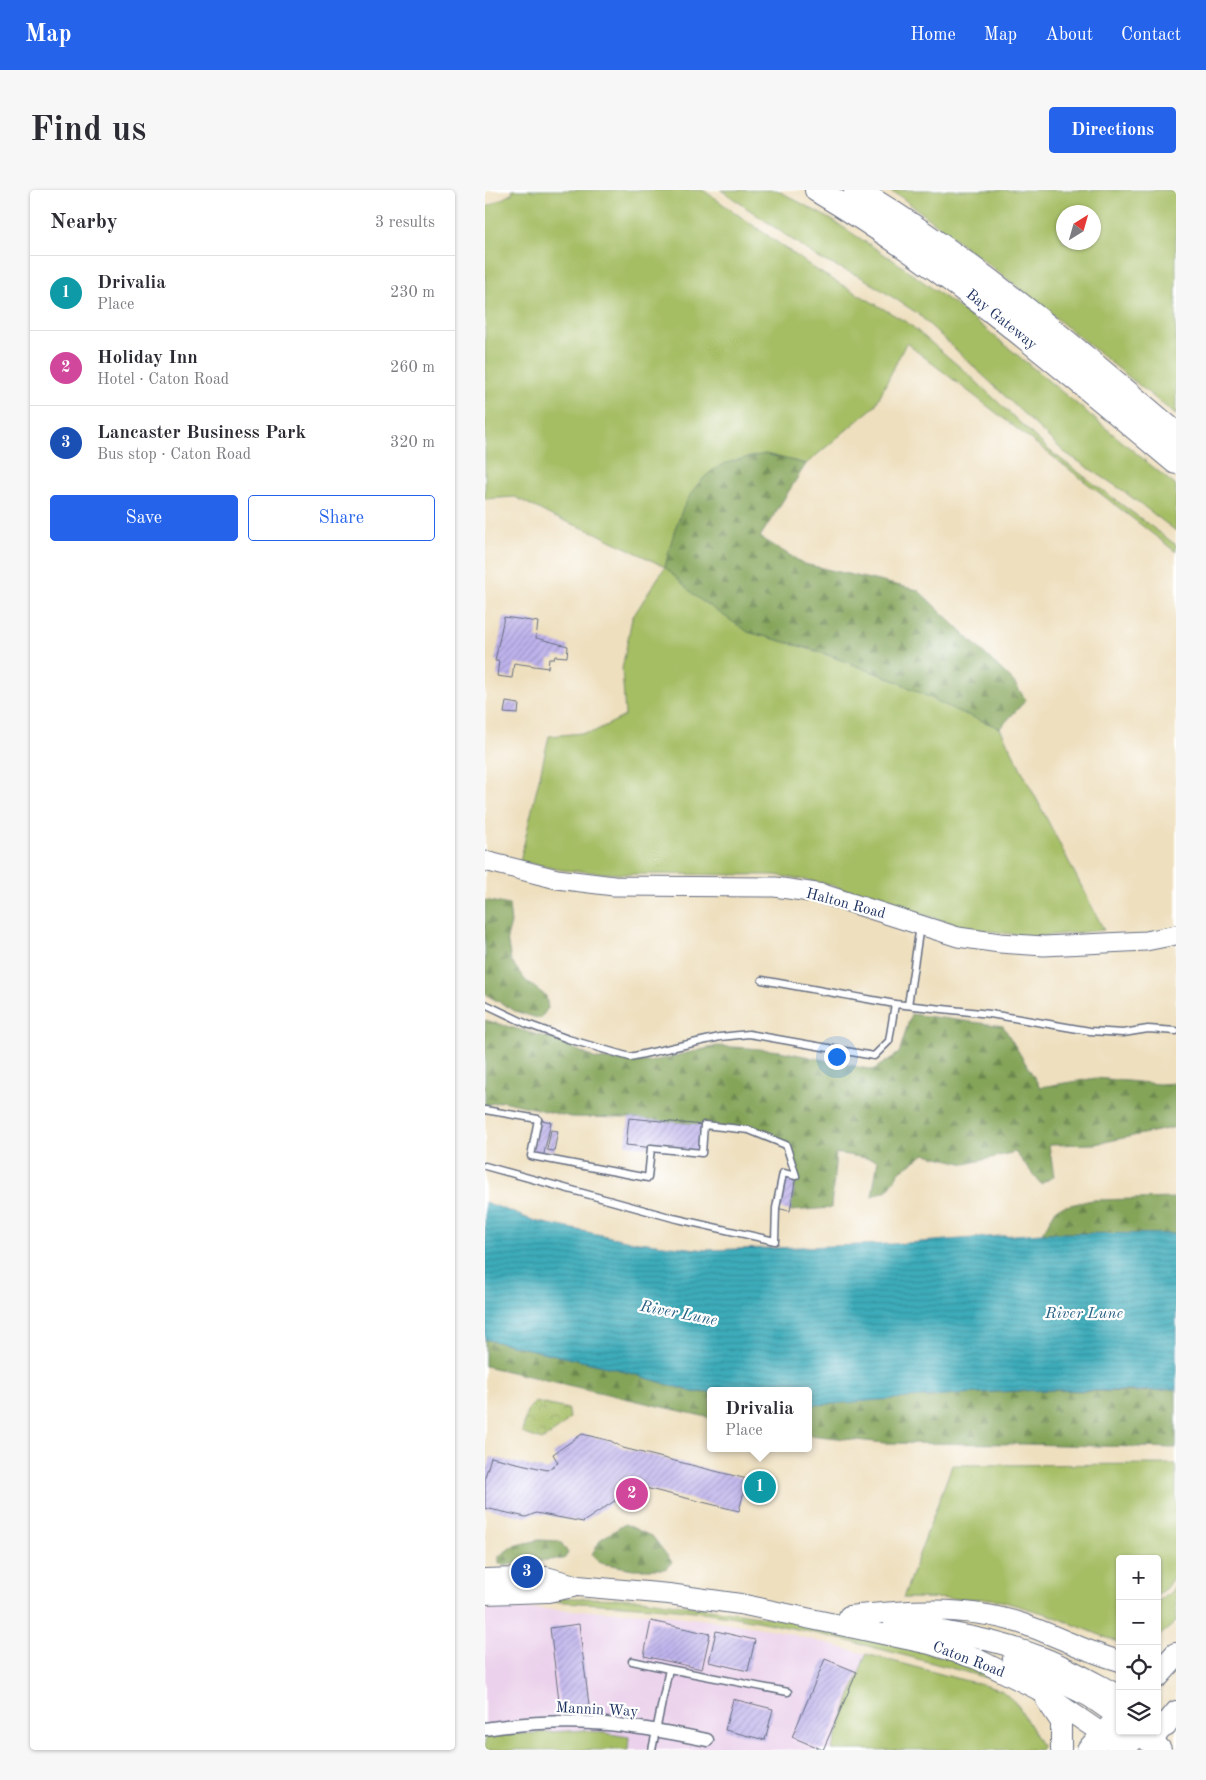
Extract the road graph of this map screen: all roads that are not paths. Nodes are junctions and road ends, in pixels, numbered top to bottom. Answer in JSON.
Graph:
{"nodes":[{"id":1,"x":817,"y":190,"type":"edge"},
{"id":2,"x":856,"y":190,"type":"edge"},
{"id":3,"x":1176,"y":434,"type":"edge"},
{"id":4,"x":1176,"y":462,"type":"edge"},
{"id":5,"x":485,"y":861,"type":"edge"},
{"id":6,"x":920,"y":925,"type":"junction"},
{"id":7,"x":1176,"y":935,"type":"edge"},
{"id":8,"x":762,"y":980,"type":"dead end"},
{"id":9,"x":485,"y":1004,"type":"edge"},
{"id":10,"x":895,"y":1004,"type":"junction"},
{"id":11,"x":908,"y":1005,"type":"junction"},
{"id":12,"x":1176,"y":1031,"type":"edge"},
{"id":13,"x":485,"y":1110,"type":"edge"},
{"id":14,"x":485,"y":1166,"type":"edge"},
{"id":15,"x":485,"y":1579,"type":"edge"},
{"id":16,"x":578,"y":1586,"type":"junction"},
{"id":17,"x":485,"y":1594,"type":"edge"},
{"id":18,"x":793,"y":1614,"type":"junction"},
{"id":19,"x":849,"y":1616,"type":"junction"},
{"id":20,"x":984,"y":1640,"type":"junction"},
{"id":21,"x":1176,"y":1650,"type":"edge"},
{"id":22,"x":1176,"y":1655,"type":"edge"},
{"id":23,"x":1161,"y":1656,"type":"edge"},
{"id":24,"x":1116,"y":1659,"type":"edge"},
{"id":25,"x":631,"y":1661,"type":"dead end"},
{"id":26,"x":669,"y":1669,"type":"junction"},
{"id":27,"x":1161,"y":1672,"type":"edge"},
{"id":28,"x":1037,"y":1689,"type":"junction"},
{"id":29,"x":788,"y":1692,"type":"dead end"},
{"id":30,"x":1116,"y":1694,"type":"edge"},
{"id":31,"x":1116,"y":1717,"type":"edge"},
{"id":32,"x":1116,"y":1724,"type":"edge"},
{"id":33,"x":485,"y":1729,"type":"edge"},
{"id":34,"x":656,"y":1729,"type":"junction"},
{"id":35,"x":707,"y":1740,"type":"dead end"},
{"id":36,"x":652,"y":1750,"type":"edge"},
{"id":37,"x":1061,"y":1750,"type":"edge"}],
"edges":[{"from":1,"to":4,"type":"highway","name":"Bay Gateway"},
{"from":2,"to":3,"type":"highway","name":"Bay Gateway"},
{"from":5,"to":6,"type":"street","name":"Halton Road"},
{"from":6,"to":7,"type":"street","name":"Halton Road"},
{"from":6,"to":11,"type":"lane"},
{"from":8,"to":10,"type":"lane"},
{"from":9,"to":10,"type":"lane"},
{"from":10,"to":11,"type":"lane"},
{"from":11,"to":12,"type":"lane"},
{"from":13,"to":14,"type":"lane"},
{"from":15,"to":16,"type":"main road","name":"Caton Road"},
{"from":16,"to":17,"type":"main road","name":"Caton Road"},
{"from":16,"to":18,"type":"main road","name":"Caton Road"},
{"from":18,"to":19,"type":"main road","name":"Caton Road"},
{"from":18,"to":28,"type":"main road","name":"Caton Road"},
{"from":19,"to":20,"type":"main road","name":"Caton Road"},
{"from":19,"to":24,"type":"main road"},
{"from":20,"to":30,"type":"main road","name":"Caton Road"},
{"from":20,"to":31,"type":"main road"},
{"from":21,"to":23,"type":"main road"},
{"from":22,"to":27,"type":"highway"},
{"from":25,"to":26,"type":"lane"},
{"from":26,"to":29,"type":"lane"},
{"from":26,"to":34,"type":"lane"},
{"from":28,"to":32,"type":"main road","name":"Caton Road"},
{"from":28,"to":37,"type":"main road"},
{"from":33,"to":34,"type":"street","name":"Mannin Way"},
{"from":34,"to":35,"type":"street","name":"Mannin Way"},
{"from":34,"to":36,"type":"lane"}]}
